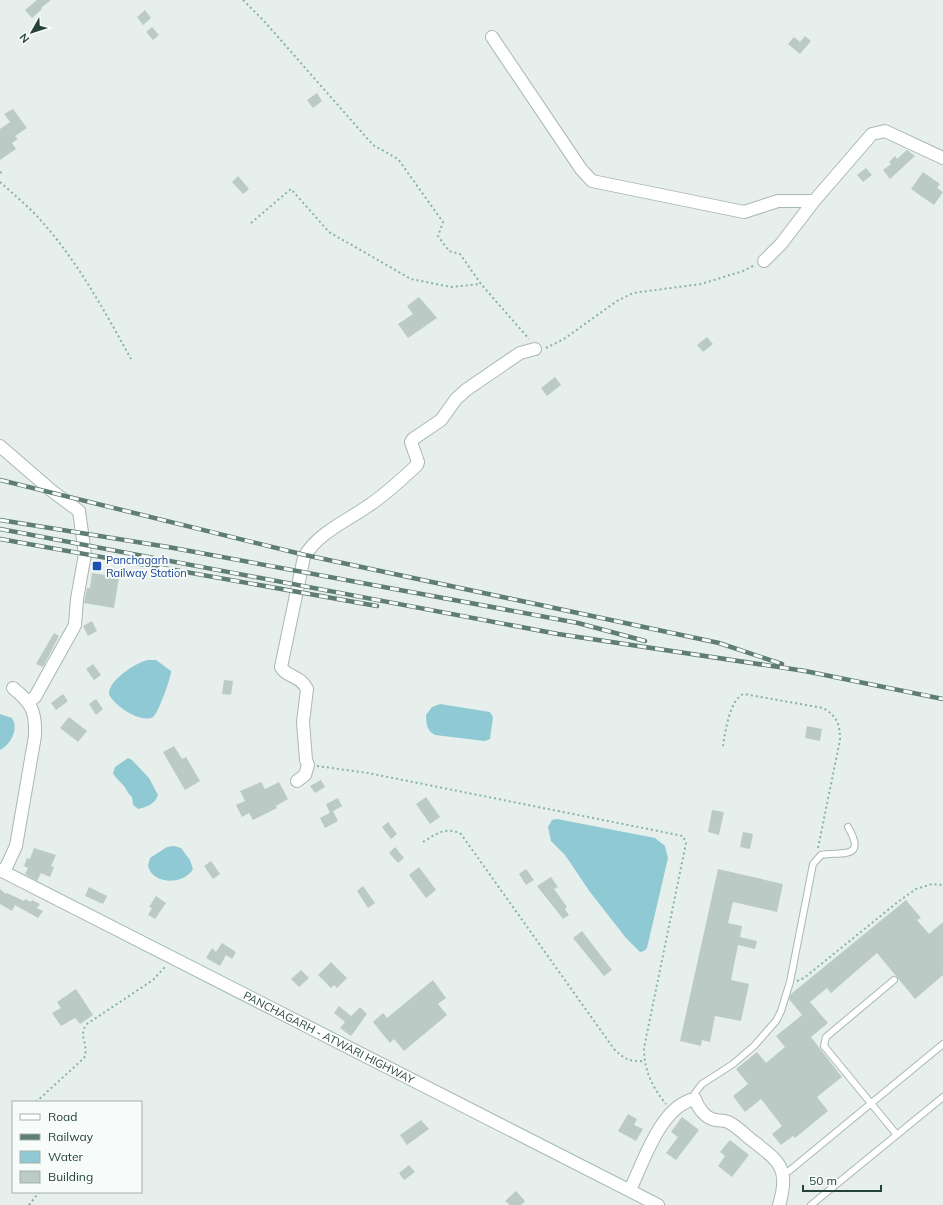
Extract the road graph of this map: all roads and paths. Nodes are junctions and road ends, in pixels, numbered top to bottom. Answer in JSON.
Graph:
{"nodes":[{"id":1,"x":243,"y":0,"type":"edge"},
{"id":2,"x":492,"y":36,"type":"dead end"},
{"id":3,"x":943,"y":158,"type":"edge"},
{"id":4,"x":4,"y":170,"type":"dead end"},
{"id":5,"x":0,"y":173,"type":"edge"},
{"id":6,"x":0,"y":182,"type":"edge"},
{"id":7,"x":814,"y":202,"type":"junction"},
{"id":8,"x":251,"y":223,"type":"dead end"},
{"id":9,"x":764,"y":260,"type":"joint"},
{"id":10,"x":481,"y":284,"type":"junction"},
{"id":11,"x":536,"y":349,"type":"junction"},
{"id":12,"x":131,"y":358,"type":"dead end"},
{"id":13,"x":0,"y":446,"type":"edge"},
{"id":14,"x":13,"y":688,"type":"dead end"},
{"id":15,"x":28,"y":702,"type":"junction"},
{"id":16,"x":723,"y":746,"type":"dead end"},
{"id":17,"x":308,"y":765,"type":"junction"},
{"id":18,"x":297,"y":781,"type":"dead end"},
{"id":19,"x":848,"y":827,"type":"dead end"},
{"id":20,"x":423,"y":842,"type":"dead end"},
{"id":21,"x":821,"y":855,"type":"junction"},
{"id":22,"x":2,"y":871,"type":"edge"},
{"id":23,"x":943,"y":885,"type":"edge"},
{"id":24,"x":170,"y":957,"type":"junction"},
{"id":25,"x":894,"y":980,"type":"dead end"},
{"id":26,"x":790,"y":982,"type":"junction"},
{"id":27,"x":943,"y":1044,"type":"edge"},
{"id":28,"x":644,"y":1061,"type":"junction"},
{"id":29,"x":943,"y":1097,"type":"edge"},
{"id":30,"x":695,"y":1099,"type":"junction"},
{"id":31,"x":37,"y":1101,"type":"edge"},
{"id":32,"x":870,"y":1104,"type":"junction"},
{"id":33,"x":673,"y":1112,"type":"junction"},
{"id":34,"x":897,"y":1135,"type":"junction"},
{"id":35,"x":783,"y":1172,"type":"junction"},
{"id":36,"x":630,"y":1190,"type":"junction"},
{"id":37,"x":38,"y":1193,"type":"edge"},
{"id":38,"x":29,"y":1205,"type":"edge"},
{"id":39,"x":658,"y":1205,"type":"edge"},
{"id":40,"x":779,"y":1205,"type":"edge"},
{"id":41,"x":811,"y":1205,"type":"edge"}],
"edges":[{"from":1,"to":10,"type":"path"},
{"from":2,"to":7,"type":"street"},
{"from":3,"to":7,"type":"street"},
{"from":4,"to":5,"type":"path"},
{"from":6,"to":12,"type":"path"},
{"from":7,"to":9,"type":"street"},
{"from":8,"to":10,"type":"path"},
{"from":9,"to":11,"type":"path"},
{"from":10,"to":11,"type":"path"},
{"from":11,"to":17,"type":"street"},
{"from":13,"to":15,"type":"street"},
{"from":14,"to":15,"type":"street"},
{"from":15,"to":22,"type":"street"},
{"from":16,"to":21,"type":"path"},
{"from":17,"to":18,"type":"street"},
{"from":17,"to":28,"type":"path"},
{"from":19,"to":21,"type":"lane"},
{"from":20,"to":28,"type":"path"},
{"from":21,"to":26,"type":"lane"},
{"from":22,"to":24,"type":"street","name":"PANCHAGARH - ATWARI HIGHWAY"},
{"from":23,"to":26,"type":"path"},
{"from":24,"to":31,"type":"path"},
{"from":24,"to":36,"type":"street","name":"PANCHAGARH - ATWARI HIGHWAY"},
{"from":25,"to":32,"type":"lane"},
{"from":26,"to":30,"type":"lane"},
{"from":27,"to":32,"type":"lane"},
{"from":28,"to":33,"type":"path"},
{"from":29,"to":34,"type":"lane"},
{"from":30,"to":33,"type":"street"},
{"from":30,"to":35,"type":"street"},
{"from":32,"to":34,"type":"lane"},
{"from":32,"to":35,"type":"lane"},
{"from":33,"to":36,"type":"street"},
{"from":34,"to":41,"type":"lane"},
{"from":35,"to":40,"type":"street"},
{"from":36,"to":39,"type":"street","name":"PANCHAGARH - ATWARI HIGHWAY"},
{"from":37,"to":38,"type":"path"}]}
